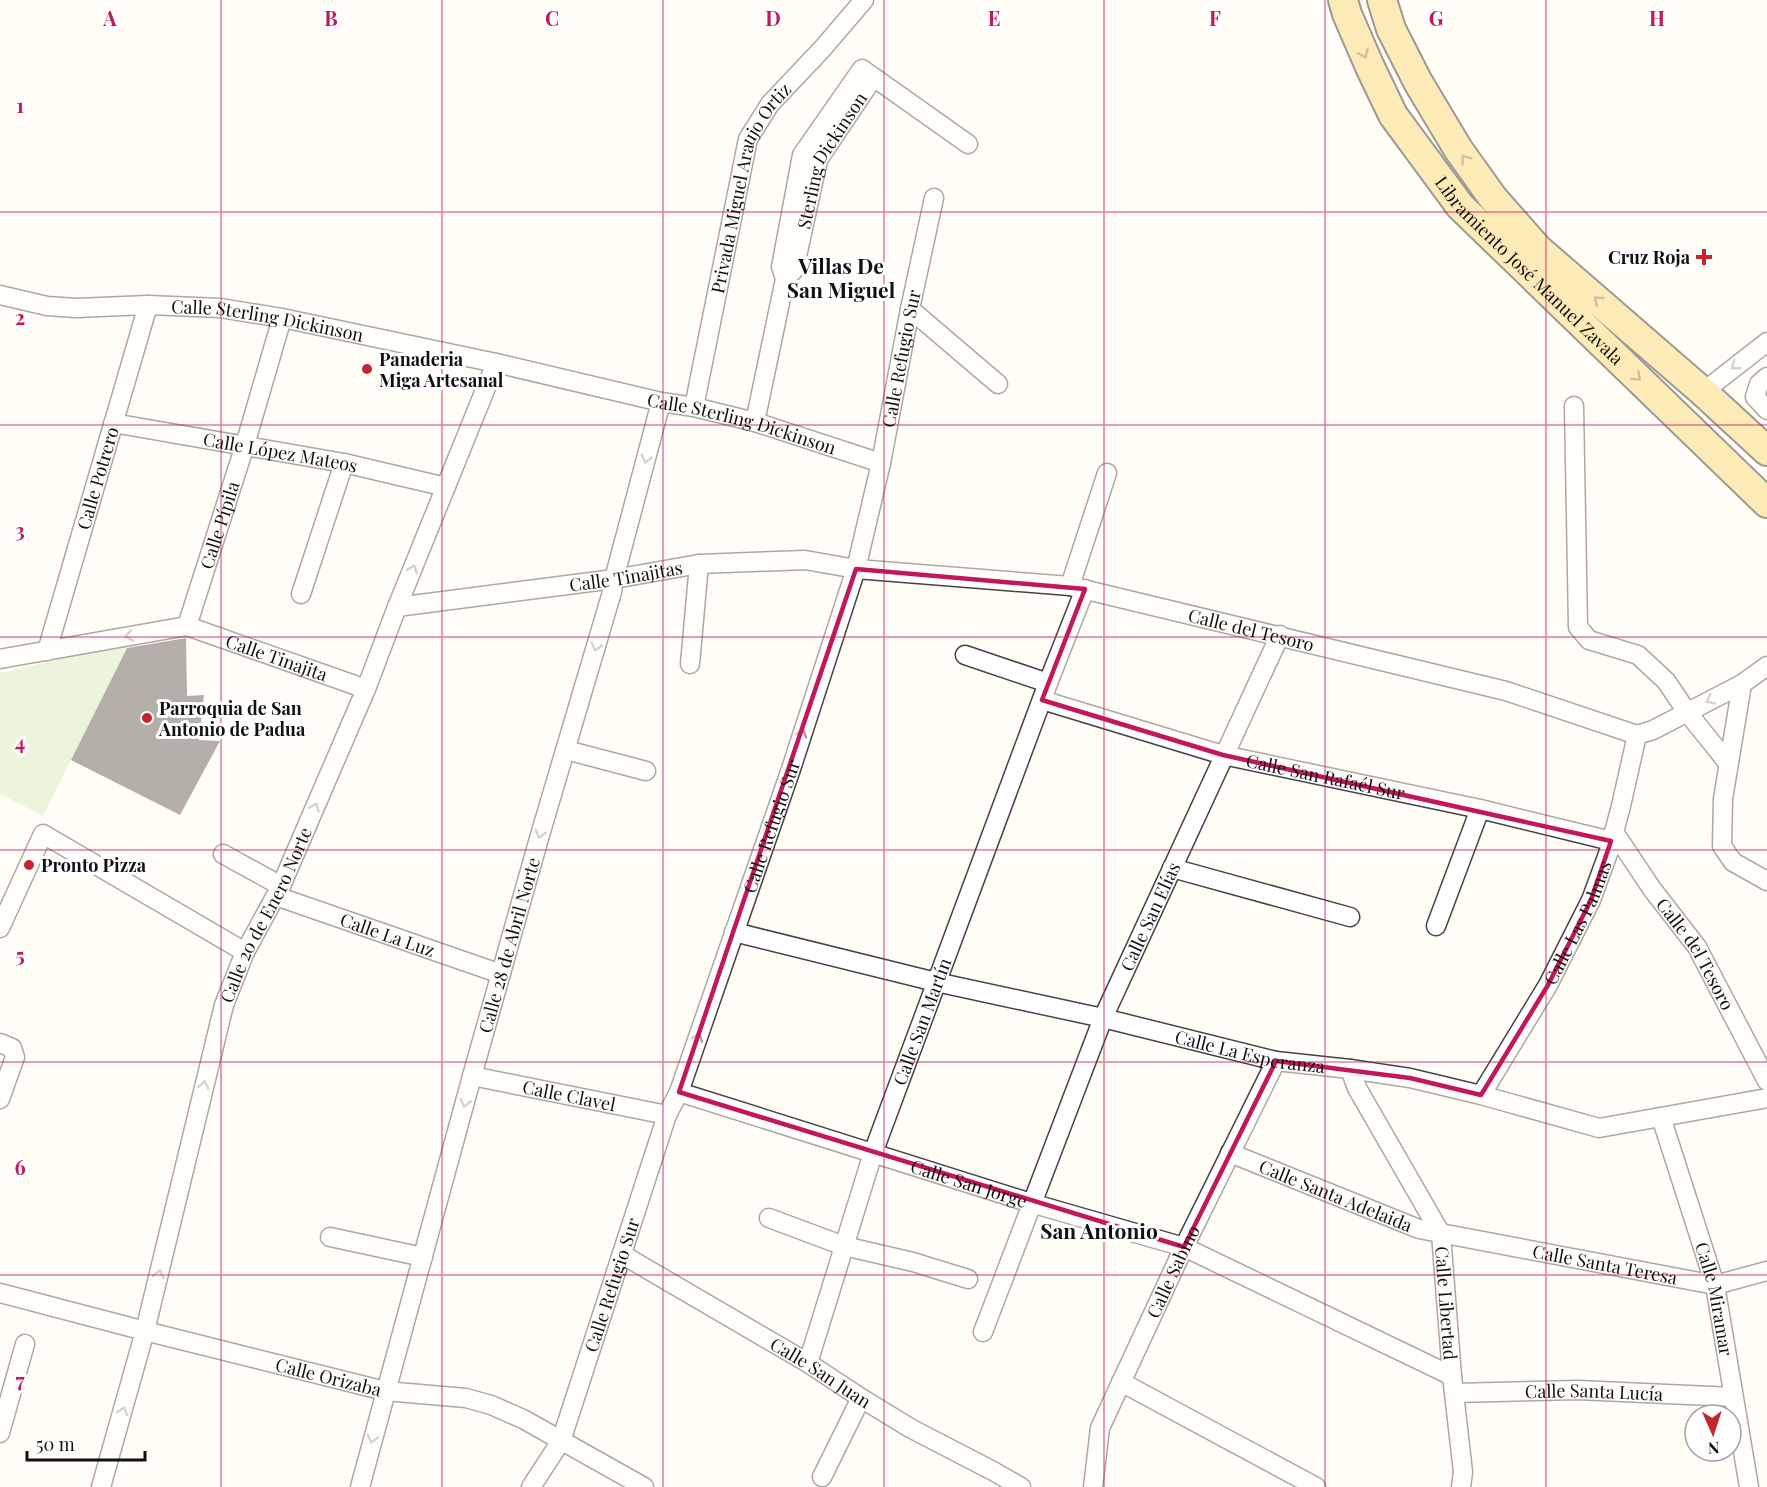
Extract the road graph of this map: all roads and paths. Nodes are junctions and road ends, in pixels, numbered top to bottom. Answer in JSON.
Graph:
{"nodes":[{"id":1,"x":864,"y":0,"type":"edge"},
{"id":2,"x":1343,"y":0,"type":"edge"},
{"id":3,"x":1382,"y":0,"type":"edge"},
{"id":4,"x":968,"y":144,"type":"dead end"},
{"id":5,"x":934,"y":198,"type":"dead end"},
{"id":6,"x":0,"y":295,"type":"edge"},
{"id":7,"x":148,"y":305,"type":"junction"},
{"id":8,"x":909,"y":309,"type":"junction"},
{"id":9,"x":282,"y":318,"type":"junction"},
{"id":10,"x":1767,"y":342,"type":"edge"},
{"id":11,"x":496,"y":363,"type":"junction"},
{"id":12,"x":1767,"y":377,"type":"edge"},
{"id":13,"x":998,"y":384,"type":"dead end"},
{"id":14,"x":1703,"y":392,"type":"junction"},
{"id":15,"x":662,"y":402,"type":"junction"},
{"id":16,"x":1574,"y":406,"type":"dead end"},
{"id":17,"x":694,"y":407,"type":"junction"},
{"id":18,"x":1767,"y":410,"type":"edge"},
{"id":19,"x":755,"y":422,"type":"junction"},
{"id":20,"x":113,"y":423,"type":"junction"},
{"id":21,"x":245,"y":445,"type":"junction"},
{"id":22,"x":1767,"y":450,"type":"edge"},
{"id":23,"x":344,"y":463,"type":"junction"},
{"id":24,"x":880,"y":463,"type":"junction"},
{"id":25,"x":1107,"y":473,"type":"dead end"},
{"id":26,"x":446,"y":488,"type":"junction"},
{"id":27,"x":1767,"y":503,"type":"edge"},
{"id":28,"x":699,"y":564,"type":"junction"},
{"id":29,"x":856,"y":569,"type":"junction"},
{"id":30,"x":614,"y":579,"type":"junction"},
{"id":31,"x":1078,"y":587,"type":"junction"},
{"id":32,"x":301,"y":594,"type":"dead end"},
{"id":33,"x":397,"y":607,"type":"junction"},
{"id":34,"x":187,"y":626,"type":"junction"},
{"id":35,"x":1280,"y":635,"type":"junction"},
{"id":36,"x":47,"y":651,"type":"junction"},
{"id":37,"x":965,"y":655,"type":"dead end"},
{"id":38,"x":0,"y":659,"type":"edge"},
{"id":39,"x":690,"y":664,"type":"dead end"},
{"id":40,"x":1767,"y":666,"type":"edge"},
{"id":41,"x":1742,"y":684,"type":"junction"},
{"id":42,"x":366,"y":689,"type":"junction"},
{"id":43,"x":1045,"y":691,"type":"junction"},
{"id":44,"x":1688,"y":712,"type":"junction"},
{"id":45,"x":1645,"y":733,"type":"junction"},
{"id":46,"x":566,"y":750,"type":"junction"},
{"id":47,"x":1223,"y":755,"type":"junction"},
{"id":48,"x":1728,"y":763,"type":"junction"},
{"id":49,"x":646,"y":771,"type":"dead end"},
{"id":50,"x":1480,"y":809,"type":"junction"},
{"id":51,"x":1612,"y":837,"type":"junction"},
{"id":52,"x":223,"y":854,"type":"dead end"},
{"id":53,"x":1172,"y":868,"type":"junction"},
{"id":54,"x":1767,"y":881,"type":"edge"},
{"id":55,"x":278,"y":891,"type":"junction"},
{"id":56,"x":1350,"y":917,"type":"dead end"},
{"id":57,"x":1436,"y":926,"type":"dead end"},
{"id":58,"x":0,"y":928,"type":"edge"},
{"id":59,"x":734,"y":932,"type":"junction"},
{"id":60,"x":245,"y":952,"type":"junction"},
{"id":61,"x":501,"y":974,"type":"junction"},
{"id":62,"x":936,"y":982,"type":"junction"},
{"id":63,"x":1103,"y":1018,"type":"junction"},
{"id":64,"x":0,"y":1042,"type":"edge"},
{"id":65,"x":1276,"y":1061,"type":"junction"},
{"id":66,"x":1350,"y":1069,"type":"junction"},
{"id":67,"x":472,"y":1076,"type":"junction"},
{"id":68,"x":1767,"y":1081,"type":"edge"},
{"id":69,"x":679,"y":1092,"type":"junction"},
{"id":70,"x":1481,"y":1095,"type":"junction"},
{"id":71,"x":1767,"y":1098,"type":"edge"},
{"id":72,"x":0,"y":1100,"type":"edge"},
{"id":73,"x":668,"y":1115,"type":"junction"},
{"id":74,"x":1661,"y":1117,"type":"junction"},
{"id":75,"x":873,"y":1153,"type":"junction"},
{"id":76,"x":1230,"y":1153,"type":"junction"},
{"id":77,"x":1031,"y":1203,"type":"junction"},
{"id":78,"x":769,"y":1218,"type":"dead end"},
{"id":79,"x":1441,"y":1234,"type":"junction"},
{"id":80,"x":330,"y":1237,"type":"dead end"},
{"id":81,"x":844,"y":1246,"type":"junction"},
{"id":82,"x":1184,"y":1247,"type":"junction"},
{"id":83,"x":623,"y":1255,"type":"junction"},
{"id":84,"x":423,"y":1257,"type":"junction"},
{"id":85,"x":1767,"y":1271,"type":"edge"},
{"id":86,"x":968,"y":1279,"type":"dead end"},
{"id":87,"x":1714,"y":1285,"type":"junction"},
{"id":88,"x":0,"y":1293,"type":"edge"},
{"id":89,"x":146,"y":1331,"type":"junction"},
{"id":90,"x":983,"y":1332,"type":"dead end"},
{"id":91,"x":25,"y":1344,"type":"dead end"},
{"id":92,"x":808,"y":1363,"type":"junction"},
{"id":93,"x":1121,"y":1382,"type":"junction"},
{"id":94,"x":1453,"y":1384,"type":"junction"},
{"id":95,"x":385,"y":1391,"type":"junction"},
{"id":96,"x":1733,"y":1397,"type":"junction"},
{"id":97,"x":861,"y":1398,"type":"junction"},
{"id":98,"x":3,"y":1414,"type":"edge"},
{"id":99,"x":0,"y":1433,"type":"edge"},
{"id":100,"x":561,"y":1442,"type":"junction"},
{"id":101,"x":822,"y":1477,"type":"dead end"},
{"id":102,"x":101,"y":1487,"type":"edge"},
{"id":103,"x":360,"y":1487,"type":"edge"},
{"id":104,"x":531,"y":1487,"type":"edge"},
{"id":105,"x":644,"y":1487,"type":"edge"},
{"id":106,"x":1021,"y":1487,"type":"edge"},
{"id":107,"x":1093,"y":1487,"type":"edge"},
{"id":108,"x":1317,"y":1487,"type":"edge"},
{"id":109,"x":1461,"y":1487,"type":"edge"},
{"id":110,"x":1749,"y":1487,"type":"edge"}],
"edges":[{"from":1,"to":17,"type":"street","name":"Privada Miguel Araujo Ortiz"},
{"from":2,"to":27,"type":"main road","name":"Libramiento José Manuel Zavala","one_way":true},
{"from":14,"to":3,"type":"main road","name":"Libramiento José Manuel Zavala","one_way":true},
{"from":4,"to":19,"type":"street","name":"Sterling Dickinson"},
{"from":5,"to":8,"type":"street","name":"Calle Refugio Sur"},
{"from":6,"to":7,"type":"street","name":"Calle Sterling Dickinson"},
{"from":7,"to":9,"type":"street","name":"Calle Sterling Dickinson"},
{"from":7,"to":20,"type":"street","name":"Calle Potrero"},
{"from":8,"to":13,"type":"street"},
{"from":8,"to":24,"type":"street","name":"Calle Refugio Sur"},
{"from":9,"to":11,"type":"street","name":"Calle Sterling Dickinson"},
{"from":9,"to":21,"type":"street","name":"Calle Pípila"},
{"from":10,"to":14,"type":"street","one_way":true},
{"from":11,"to":15,"type":"street","name":"Calle Sterling Dickinson"},
{"from":11,"to":26,"type":"street","name":"Calle 20 de Enero Norte"},
{"from":12,"to":18,"type":"street"},
{"from":14,"to":22,"type":"main road","name":"Libramiento José Manuel Zavala"},
{"from":15,"to":17,"type":"street","name":"Calle Sterling Dickinson"},
{"from":15,"to":30,"type":"street","name":"Calle 28 de Abril Norte","one_way":true},
{"from":16,"to":44,"type":"street"},
{"from":17,"to":19,"type":"street","name":"Calle Sterling Dickinson"},
{"from":19,"to":24,"type":"street","name":"Calle Sterling Dickinson"},
{"from":20,"to":21,"type":"street","name":"Calle López Mateos"},
{"from":20,"to":36,"type":"street","name":"Calle Potrero"},
{"from":21,"to":23,"type":"street","name":"Calle López Mateos"},
{"from":21,"to":34,"type":"street","name":"Calle Pípila"},
{"from":23,"to":26,"type":"street","name":"Calle López Mateos"},
{"from":23,"to":32,"type":"street"},
{"from":24,"to":29,"type":"street","name":"Calle Refugio Sur"},
{"from":25,"to":31,"type":"street","name":"Calle San Martín"},
{"from":33,"to":26,"type":"street","name":"Calle 20 de Enero Norte","one_way":true},
{"from":28,"to":29,"type":"street","name":"Calle Tinajitas"},
{"from":28,"to":30,"type":"street","name":"Calle Tinajitas"},
{"from":28,"to":39,"type":"street"},
{"from":29,"to":31,"type":"street","name":"Calle del Tesoro"},
{"from":59,"to":29,"type":"street","name":"Calle Refugio Sur","one_way":true},
{"from":30,"to":33,"type":"street","name":"Calle Tinajitas"},
{"from":30,"to":46,"type":"street","name":"Calle 28 de Abril Norte","one_way":true},
{"from":31,"to":35,"type":"street","name":"Calle del Tesoro"},
{"from":31,"to":43,"type":"street","name":"Calle San Martín"},
{"from":33,"to":42,"type":"street","name":"Calle 20 de Enero Norte"},
{"from":34,"to":36,"type":"street","one_way":true},
{"from":34,"to":42,"type":"street","name":"Calle Tinajita"},
{"from":35,"to":45,"type":"street","name":"Calle del Tesoro"},
{"from":35,"to":47,"type":"street","name":"Calle San Elías"},
{"from":36,"to":38,"type":"street"},
{"from":37,"to":43,"type":"street"},
{"from":40,"to":41,"type":"street"},
{"from":41,"to":44,"type":"street","one_way":true},
{"from":41,"to":48,"type":"street"},
{"from":55,"to":42,"type":"street","name":"Calle 20 de Enero Norte","one_way":true},
{"from":43,"to":47,"type":"street","name":"Calle San Rafaél Sur"},
{"from":43,"to":62,"type":"street","name":"Calle San Martín"},
{"from":44,"to":45,"type":"street"},
{"from":44,"to":48,"type":"street"},
{"from":45,"to":51,"type":"street","name":"Calle Las Palmas"},
{"from":46,"to":49,"type":"street"},
{"from":46,"to":61,"type":"street","name":"Calle 28 de Abril Norte","one_way":true},
{"from":47,"to":50,"type":"street","name":"Calle San Rafaél Sur"},
{"from":47,"to":53,"type":"street","name":"Calle San Elías"},
{"from":48,"to":54,"type":"street"},
{"from":50,"to":51,"type":"street","name":"Calle San Rafaél Sur"},
{"from":50,"to":57,"type":"street"},
{"from":51,"to":68,"type":"street","name":"Calle del Tesoro"},
{"from":51,"to":70,"type":"street","name":"Calle Las Palmas"},
{"from":52,"to":55,"type":"street","name":"Calle La Luz"},
{"from":53,"to":56,"type":"street"},
{"from":53,"to":63,"type":"street","name":"Calle San Elías"},
{"from":55,"to":60,"type":"street","name":"Calle 20 de Enero Norte"},
{"from":55,"to":61,"type":"street","name":"Calle La Luz"},
{"from":58,"to":60,"type":"street"},
{"from":59,"to":62,"type":"street","name":"Calle La Esperanza"},
{"from":69,"to":59,"type":"street","name":"Calle Refugio Sur","one_way":true},
{"from":89,"to":60,"type":"street","name":"Calle 20 de Enero Norte","one_way":true},
{"from":61,"to":67,"type":"street","name":"Calle 28 de Abril Norte"},
{"from":62,"to":63,"type":"street","name":"Calle La Esperanza"},
{"from":62,"to":75,"type":"street","name":"Calle San Martín"},
{"from":63,"to":65,"type":"street","name":"Calle La Esperanza"},
{"from":63,"to":77,"type":"street","name":"Calle San Elías"},
{"from":64,"to":72,"type":"street"},
{"from":65,"to":66,"type":"street","name":"Calle La Esperanza"},
{"from":65,"to":76,"type":"street","name":"Calle Sabino"},
{"from":66,"to":70,"type":"street","name":"Calle La Esperanza"},
{"from":66,"to":79,"type":"street","name":"Calle Libertad"},
{"from":67,"to":73,"type":"street","name":"Calle Clavel"},
{"from":67,"to":84,"type":"street","name":"Calle 28 de Abril Norte","one_way":true},
{"from":69,"to":73,"type":"street","name":"Calle Refugio Sur"},
{"from":69,"to":75,"type":"street","name":"Calle San Jorge"},
{"from":70,"to":74,"type":"street","name":"Calle La Esperanza"},
{"from":71,"to":74,"type":"street","name":"Calle La Esperanza"},
{"from":73,"to":83,"type":"street","name":"Calle Refugio Sur"},
{"from":74,"to":87,"type":"street","name":"Calle Miramar"},
{"from":75,"to":77,"type":"street","name":"Calle San Jorge"},
{"from":75,"to":81,"type":"street","name":"Calle San Martín"},
{"from":76,"to":79,"type":"street","name":"Calle Santa Adelaida"},
{"from":76,"to":82,"type":"street","name":"Calle Sabino"},
{"from":77,"to":82,"type":"street","name":"Calle San Jorge"},
{"from":77,"to":90,"type":"street","name":"Calle San Elías"},
{"from":78,"to":81,"type":"street"},
{"from":79,"to":87,"type":"street","name":"Calle Santa Teresa"},
{"from":79,"to":94,"type":"street","name":"Calle Libertad"},
{"from":80,"to":84,"type":"street"},
{"from":81,"to":86,"type":"street"},
{"from":81,"to":92,"type":"street","name":"Calle San Martín"},
{"from":82,"to":93,"type":"street","name":"Calle Sabino"},
{"from":82,"to":94,"type":"street","name":"Calle San Jorge"},
{"from":83,"to":92,"type":"street","name":"Calle San Juan"},
{"from":83,"to":100,"type":"street","name":"Calle Refugio Sur"},
{"from":84,"to":95,"type":"street","name":"Calle 28 de Abril Norte"},
{"from":85,"to":87,"type":"street","name":"Calle Santa Teresa"},
{"from":87,"to":96,"type":"street","name":"Calle Miramar"},
{"from":88,"to":89,"type":"street","name":"Calle Orizaba"},
{"from":89,"to":95,"type":"street","name":"Calle Orizaba"},
{"from":102,"to":89,"type":"street","name":"Calle 20 de Enero Norte","one_way":true},
{"from":91,"to":98,"type":"street"},
{"from":92,"to":97,"type":"street","name":"Calle San Juan"},
{"from":93,"to":107,"type":"street","name":"Calle Sabino"},
{"from":93,"to":108,"type":"street"},
{"from":94,"to":96,"type":"street","name":"Calle Santa Lucía"},
{"from":94,"to":109,"type":"street","name":"Calle Libertad"},
{"from":95,"to":100,"type":"street","name":"Calle Orizaba"},
{"from":95,"to":103,"type":"street","name":"Calle 28 de Abril Norte","one_way":true},
{"from":96,"to":110,"type":"street","name":"Calle Miramar"},
{"from":97,"to":101,"type":"street"},
{"from":97,"to":106,"type":"street","name":"Calle San Juan"},
{"from":98,"to":99,"type":"street"},
{"from":100,"to":104,"type":"street","name":"Calle Refugio Sur"},
{"from":100,"to":105,"type":"street","name":"Calle Orizaba"}]}
